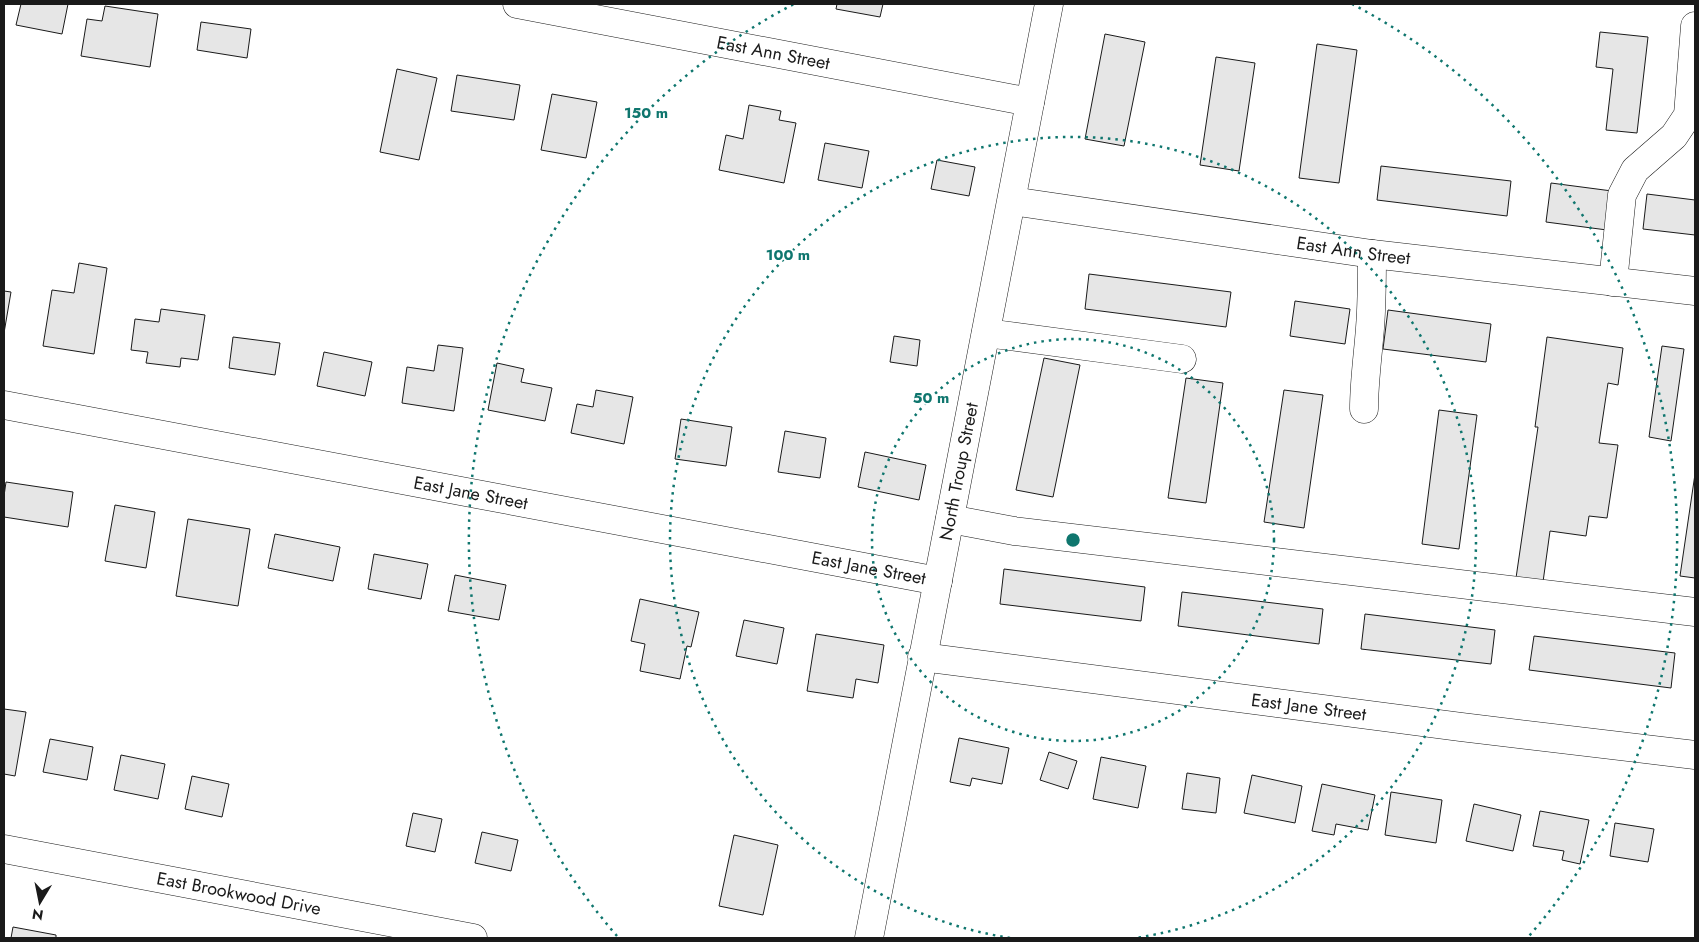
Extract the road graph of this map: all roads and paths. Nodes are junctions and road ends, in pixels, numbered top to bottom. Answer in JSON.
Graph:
{"nodes":[{"id":1,"x":516,"y":4,"type":"edge"},
{"id":2,"x":1050,"y":4,"type":"edge"},
{"id":3,"x":1695,"y":26,"type":"edge"},
{"id":4,"x":1030,"y":102,"type":"junction"},
{"id":5,"x":1012,"y":201,"type":"junction"},
{"id":6,"x":1372,"y":254,"type":"junction"},
{"id":7,"x":1613,"y":282,"type":"junction"},
{"id":8,"x":1695,"y":291,"type":"edge"},
{"id":9,"x":986,"y":333,"type":"junction"},
{"id":10,"x":1182,"y":359,"type":"dead end"},
{"id":11,"x":4,"y":405,"type":"edge"},
{"id":12,"x":1364,"y":409,"type":"dead end"},
{"id":13,"x":950,"y":519,"type":"junction"},
{"id":14,"x":938,"y":581,"type":"junction"},
{"id":15,"x":1695,"y":612,"type":"edge"},
{"id":16,"x":922,"y":657,"type":"junction"},
{"id":17,"x":1695,"y":755,"type":"edge"},
{"id":18,"x":4,"y":849,"type":"edge"},
{"id":19,"x":473,"y":938,"type":"edge"},
{"id":20,"x":869,"y":938,"type":"edge"}],
"edges":[{"from":1,"to":4,"type":"street","name":"East Ann Street"},
{"from":2,"to":4,"type":"street","name":"North Troup Street"},
{"from":3,"to":7,"type":"street"},
{"from":4,"to":5,"type":"street","name":"North Troup Street"},
{"from":5,"to":6,"type":"street","name":"East Ann Street"},
{"from":5,"to":9,"type":"street","name":"North Troup Street"},
{"from":6,"to":7,"type":"street","name":"East Ann Street"},
{"from":6,"to":12,"type":"street"},
{"from":7,"to":8,"type":"street","name":"East Ann Street"},
{"from":9,"to":10,"type":"street"},
{"from":9,"to":13,"type":"street","name":"North Troup Street"},
{"from":11,"to":14,"type":"street","name":"East Jane Street"},
{"from":13,"to":14,"type":"street","name":"North Troup Street"},
{"from":13,"to":15,"type":"street"},
{"from":14,"to":16,"type":"street","name":"North Troup Street"},
{"from":16,"to":17,"type":"street","name":"East Jane Street"},
{"from":16,"to":20,"type":"street","name":"North Troup Street"},
{"from":18,"to":19,"type":"street","name":"East Brookwood Drive"}]}
